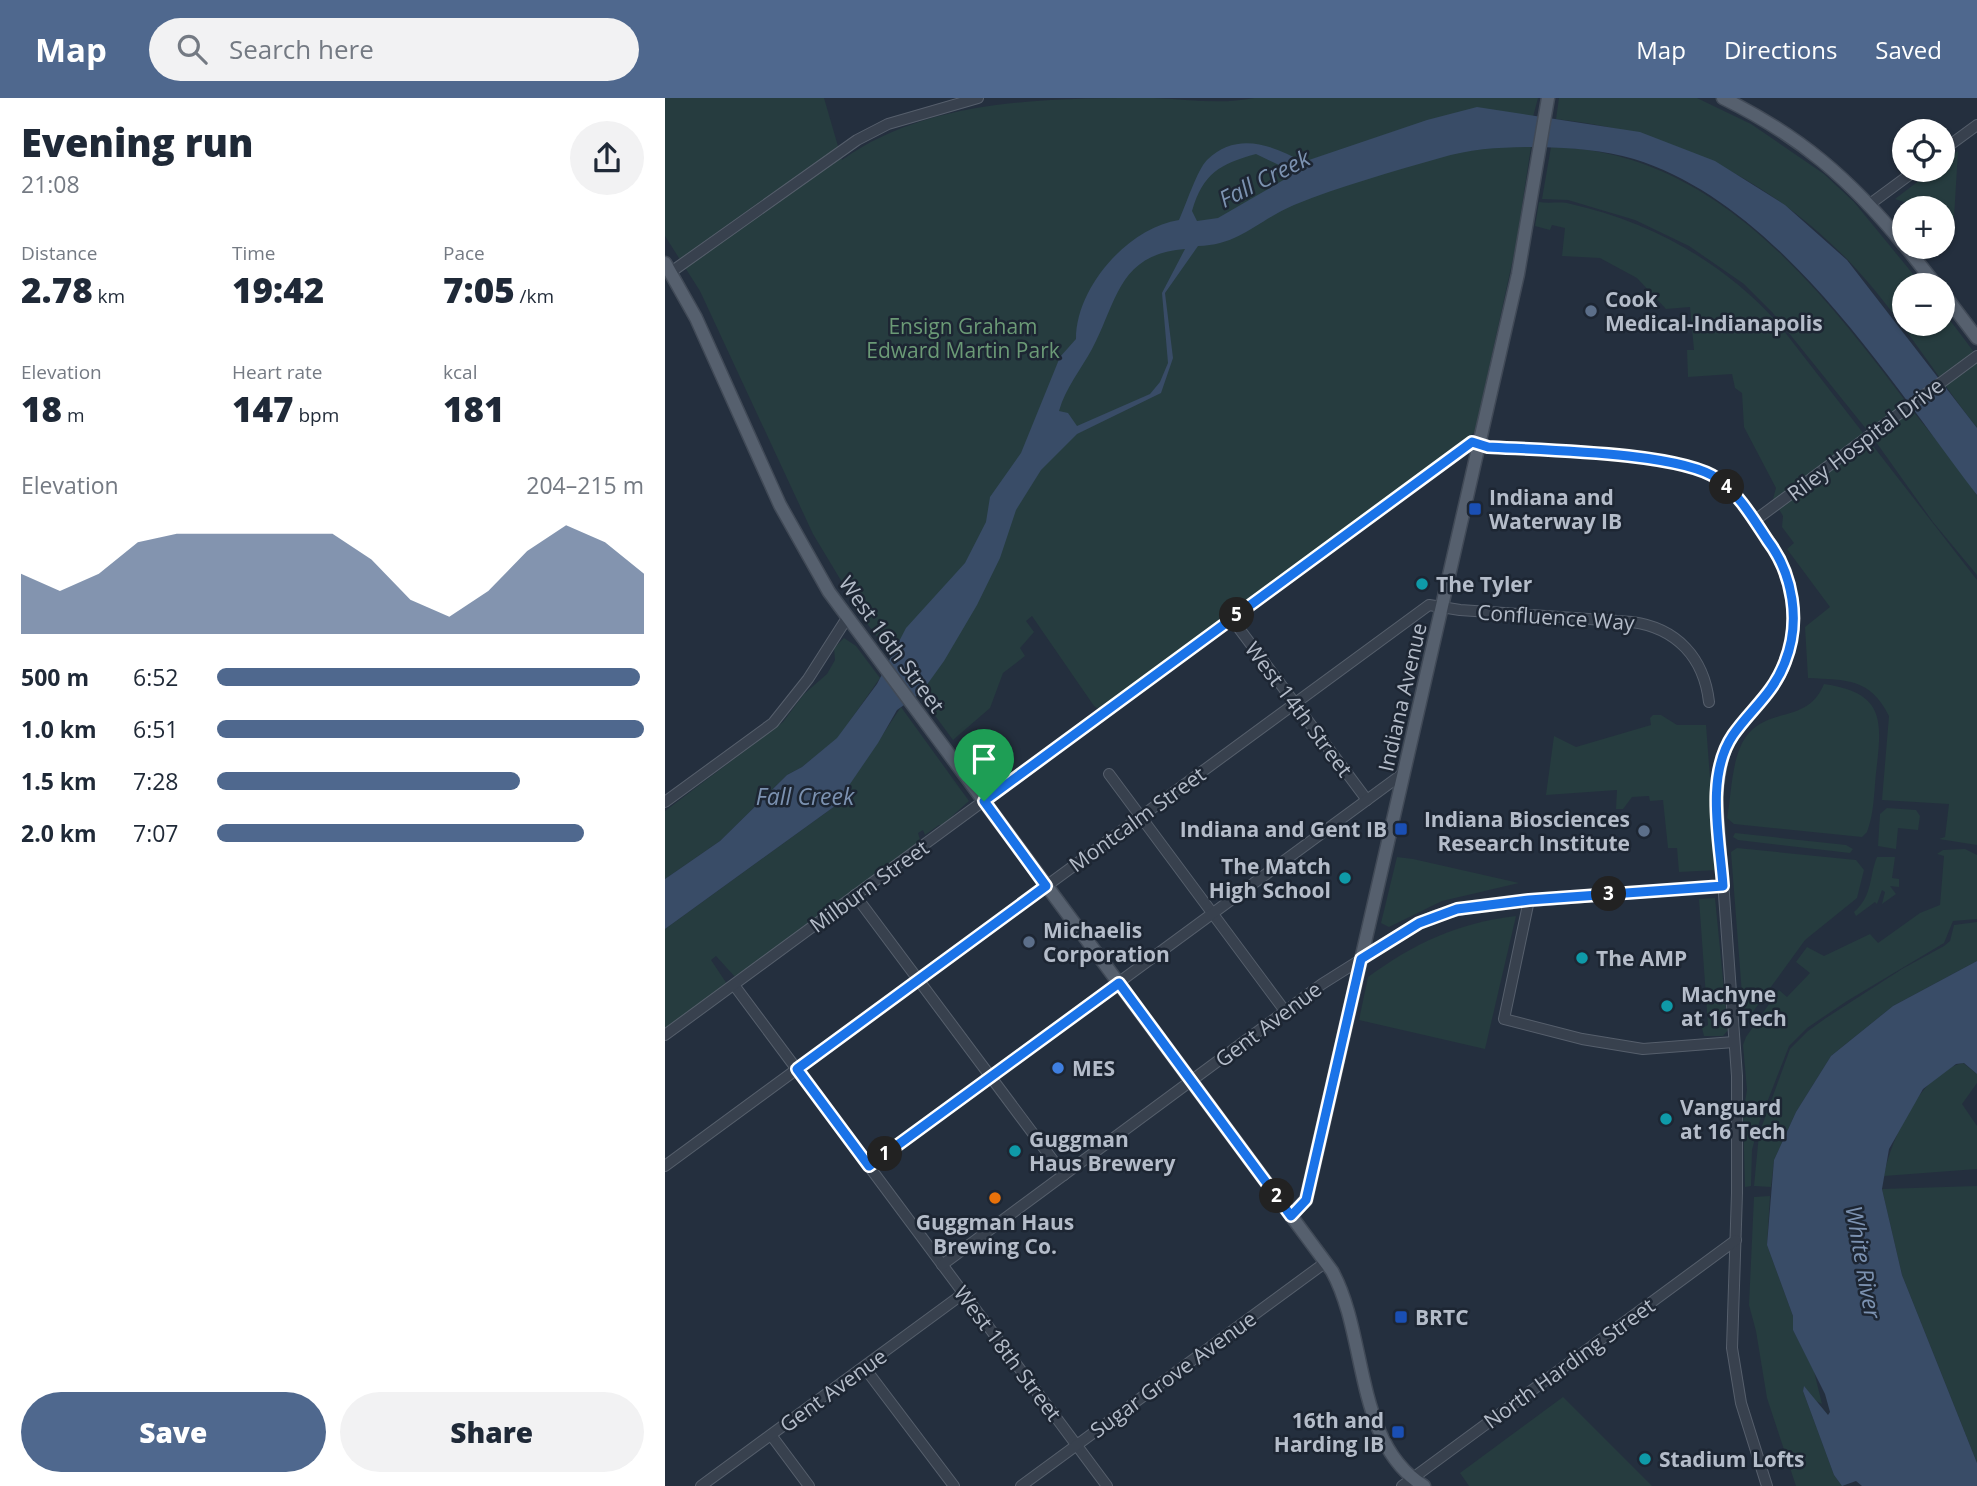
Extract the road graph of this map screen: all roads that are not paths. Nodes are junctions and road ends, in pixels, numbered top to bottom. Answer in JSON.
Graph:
{"nodes":[{"id":1,"x":978,"y":98,"type":"edge"},
{"id":2,"x":1548,"y":98,"type":"edge"},
{"id":3,"x":1723,"y":98,"type":"edge"},
{"id":4,"x":1977,"y":124,"type":"edge"},
{"id":5,"x":1955,"y":141,"type":"edge"},
{"id":6,"x":1900,"y":182,"type":"edge"},
{"id":7,"x":1870,"y":204,"type":"junction"},
{"id":8,"x":1892,"y":230,"type":"edge"},
{"id":9,"x":1915,"y":259,"type":"edge"},
{"id":10,"x":668,"y":267,"type":"edge"},
{"id":11,"x":1926,"y":273,"type":"edge"},
{"id":12,"x":1955,"y":309,"type":"edge"},
{"id":13,"x":1977,"y":338,"type":"edge"},
{"id":14,"x":1974,"y":359,"type":"edge"},
{"id":15,"x":1479,"y":445,"type":"junction"},
{"id":16,"x":1754,"y":521,"type":"junction"},
{"id":17,"x":1443,"y":605,"type":"junction"},
{"id":18,"x":847,"y":618,"type":"junction"},
{"id":19,"x":1232,"y":619,"type":"junction"},
{"id":20,"x":1709,"y":702,"type":"dead end"},
{"id":21,"x":1295,"y":703,"type":"junction"},
{"id":22,"x":1405,"y":772,"type":"junction"},
{"id":23,"x":1109,"y":774,"type":"dead end"},
{"id":24,"x":1367,"y":800,"type":"junction"},
{"id":25,"x":984,"y":801,"type":"junction"},
{"id":26,"x":665,"y":802,"type":"edge"},
{"id":27,"x":1140,"y":816,"type":"junction"},
{"id":28,"x":1046,"y":886,"type":"junction"},
{"id":29,"x":1723,"y":886,"type":"junction"},
{"id":30,"x":855,"y":895,"type":"junction"},
{"id":31,"x":1529,"y":900,"type":"junction"},
{"id":32,"x":1212,"y":913,"type":"junction"},
{"id":33,"x":1361,"y":959,"type":"junction"},
{"id":34,"x":918,"y":979,"type":"junction"},
{"id":35,"x":1119,"y":983,"type":"junction"},
{"id":36,"x":734,"y":985,"type":"junction"},
{"id":37,"x":1285,"y":1011,"type":"junction"},
{"id":38,"x":665,"y":1035,"type":"edge"},
{"id":39,"x":1734,"y":1042,"type":"junction"},
{"id":40,"x":797,"y":1069,"type":"junction"},
{"id":41,"x":991,"y":1076,"type":"junction"},
{"id":42,"x":1192,"y":1081,"type":"junction"},
{"id":43,"x":665,"y":1166,"type":"edge"},
{"id":44,"x":869,"y":1166,"type":"junction"},
{"id":45,"x":1064,"y":1175,"type":"junction"},
{"id":46,"x":1291,"y":1216,"type":"junction"},
{"id":47,"x":1736,"y":1240,"type":"junction"},
{"id":48,"x":1326,"y":1262,"type":"junction"},
{"id":49,"x":942,"y":1265,"type":"junction"},
{"id":50,"x":964,"y":1293,"type":"junction"},
{"id":51,"x":864,"y":1367,"type":"junction"},
{"id":52,"x":771,"y":1435,"type":"junction"},
{"id":53,"x":1076,"y":1445,"type":"junction"},
{"id":54,"x":1409,"y":1483,"type":"edge"},
{"id":55,"x":701,"y":1486,"type":"edge"},
{"id":56,"x":809,"y":1486,"type":"edge"},
{"id":57,"x":954,"y":1486,"type":"edge"},
{"id":58,"x":1021,"y":1486,"type":"edge"},
{"id":59,"x":1107,"y":1486,"type":"edge"},
{"id":60,"x":1424,"y":1486,"type":"edge"},
{"id":61,"x":1767,"y":1486,"type":"edge"}],
"edges":[{"from":1,"to":10,"type":"street"},
{"from":2,"to":15,"type":"main road","name":"Indiana Avenue"},
{"from":3,"to":7,"type":"main road"},
{"from":4,"to":5,"type":"street"},
{"from":6,"to":7,"type":"street"},
{"from":7,"to":8,"type":"main road"},
{"from":9,"to":11,"type":"main road"},
{"from":10,"to":18,"type":"main road","name":"West 16th Street"},
{"from":12,"to":13,"type":"main road"},
{"from":14,"to":16,"type":"street","name":"Riley Hospital Drive"},
{"from":15,"to":16,"type":"street"},
{"from":15,"to":17,"type":"main road","name":"Indiana Avenue"},
{"from":15,"to":19,"type":"street","name":"Milburn Street"},
{"from":16,"to":29,"type":"street"},
{"from":17,"to":20,"type":"street","name":"Confluence Way"},
{"from":17,"to":21,"type":"street","name":"Montcalm Street"},
{"from":17,"to":22,"type":"main road","name":"Indiana Avenue"},
{"from":18,"to":25,"type":"main road","name":"West 16th Street"},
{"from":18,"to":26,"type":"street"},
{"from":19,"to":21,"type":"street","name":"West 14th Street"},
{"from":19,"to":25,"type":"street","name":"Milburn Street"},
{"from":21,"to":24,"type":"street","name":"West 14th Street"},
{"from":21,"to":27,"type":"street","name":"Montcalm Street"},
{"from":22,"to":24,"type":"street"},
{"from":22,"to":33,"type":"main road","name":"Indiana Avenue"},
{"from":23,"to":27,"type":"street"},
{"from":24,"to":32,"type":"street"},
{"from":25,"to":28,"type":"main road","name":"West 16th Street"},
{"from":25,"to":30,"type":"street","name":"Milburn Street"},
{"from":27,"to":28,"type":"street","name":"Montcalm Street"},
{"from":27,"to":32,"type":"street"},
{"from":28,"to":34,"type":"street","name":"Montcalm Street"},
{"from":28,"to":35,"type":"main road","name":"West 16th Street"},
{"from":29,"to":31,"type":"street","name":"Gent Avenue"},
{"from":29,"to":39,"type":"street"},
{"from":30,"to":34,"type":"street"},
{"from":30,"to":36,"type":"street","name":"Milburn Street"},
{"from":31,"to":33,"type":"street","name":"Gent Avenue"},
{"from":31,"to":39,"type":"street"},
{"from":32,"to":35,"type":"street"},
{"from":32,"to":37,"type":"street"},
{"from":33,"to":37,"type":"street","name":"Gent Avenue"},
{"from":33,"to":46,"type":"main road","name":"Indiana Avenue"},
{"from":34,"to":40,"type":"street","name":"Montcalm Street"},
{"from":34,"to":41,"type":"street"},
{"from":35,"to":41,"type":"street"},
{"from":35,"to":42,"type":"main road","name":"West 16th Street"},
{"from":36,"to":38,"type":"street","name":"Milburn Street"},
{"from":36,"to":40,"type":"street","name":"West 18th Street"},
{"from":37,"to":42,"type":"street","name":"Gent Avenue"},
{"from":39,"to":47,"type":"street"},
{"from":40,"to":43,"type":"street","name":"Montcalm Street"},
{"from":40,"to":44,"type":"street","name":"West 18th Street"},
{"from":41,"to":44,"type":"street"},
{"from":41,"to":45,"type":"street"},
{"from":42,"to":45,"type":"street","name":"Gent Avenue"},
{"from":42,"to":46,"type":"main road","name":"West 16th Street"},
{"from":44,"to":49,"type":"street","name":"West 18th Street"},
{"from":45,"to":49,"type":"street","name":"Gent Avenue"},
{"from":46,"to":48,"type":"main road","name":"West 16th Street"},
{"from":47,"to":54,"type":"street","name":"North Harding Street"},
{"from":47,"to":61,"type":"street"},
{"from":48,"to":53,"type":"street","name":"Sugar Grove Avenue"},
{"from":48,"to":54,"type":"main road","name":"West 16th Street"},
{"from":49,"to":50,"type":"street","name":"West 18th Street"},
{"from":50,"to":51,"type":"street","name":"Gent Avenue"},
{"from":50,"to":53,"type":"street","name":"West 18th Street"},
{"from":51,"to":52,"type":"street","name":"Gent Avenue"},
{"from":51,"to":57,"type":"street"},
{"from":52,"to":55,"type":"street","name":"Gent Avenue"},
{"from":52,"to":56,"type":"street"},
{"from":53,"to":58,"type":"street","name":"Sugar Grove Avenue"},
{"from":53,"to":59,"type":"street","name":"West 18th Street"},
{"from":54,"to":60,"type":"main road","name":"West 16th Street"}]}
